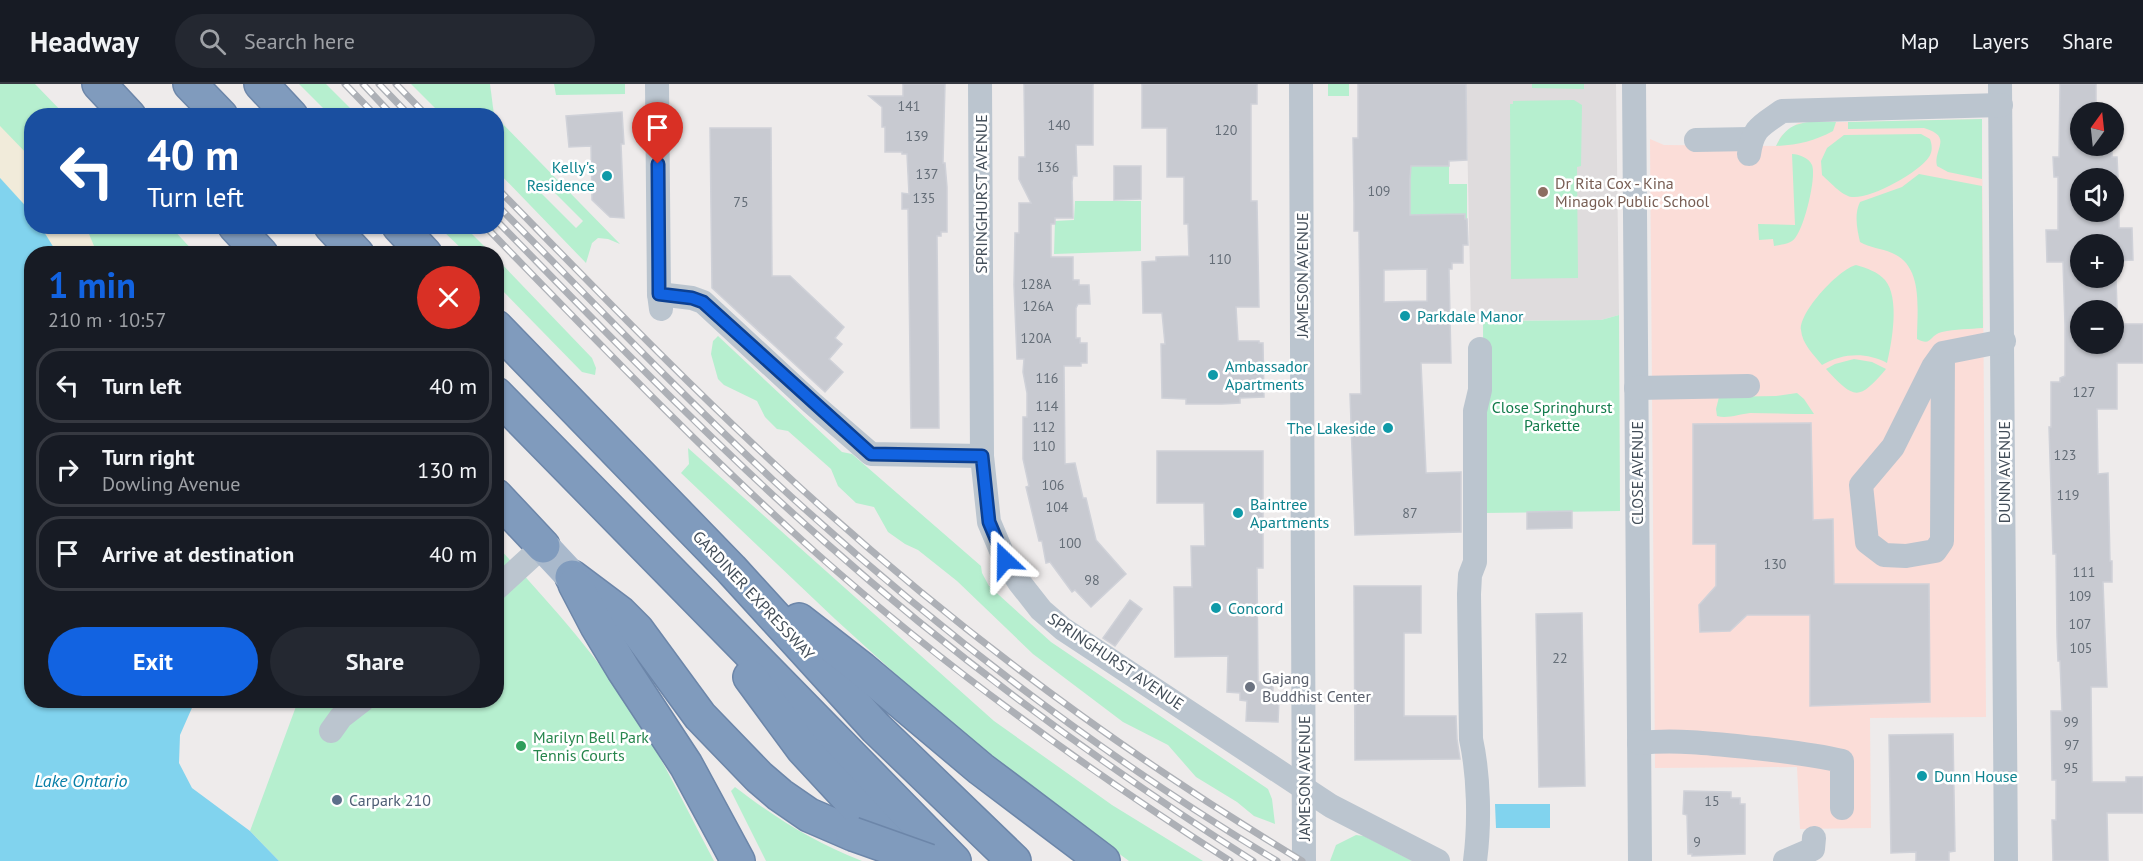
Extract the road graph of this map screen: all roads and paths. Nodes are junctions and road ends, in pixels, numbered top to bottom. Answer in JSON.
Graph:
{"nodes":[{"id":1,"x":99,"y":84,"type":"edge"},
{"id":2,"x":190,"y":84,"type":"edge"},
{"id":3,"x":261,"y":84,"type":"edge"},
{"id":4,"x":657,"y":84,"type":"edge"},
{"id":5,"x":980,"y":84,"type":"edge"},
{"id":6,"x":1301,"y":84,"type":"edge"},
{"id":7,"x":1634,"y":84,"type":"edge"},
{"id":8,"x":2000,"y":94,"type":"edge"},
{"id":9,"x":122,"y":108,"type":"edge"},
{"id":10,"x":213,"y":108,"type":"edge"},
{"id":11,"x":284,"y":108,"type":"edge"},
{"id":12,"x":1696,"y":140,"type":"dead end"},
{"id":13,"x":242,"y":234,"type":"edge"},
{"id":14,"x":338,"y":234,"type":"edge"},
{"id":15,"x":406,"y":234,"type":"edge"},
{"id":16,"x":254,"y":246,"type":"edge"},
{"id":17,"x":350,"y":246,"type":"edge"},
{"id":18,"x":418,"y":246,"type":"edge"},
{"id":19,"x":504,"y":335,"type":"edge"},
{"id":20,"x":2004,"y":341,"type":"junction"},
{"id":21,"x":1480,"y":350,"type":"dead end"},
{"id":22,"x":1942,"y":352,"type":"junction"},
{"id":23,"x":1748,"y":386,"type":"dead end"},
{"id":24,"x":1636,"y":388,"type":"junction"},
{"id":25,"x":504,"y":402,"type":"edge"},
{"id":26,"x":982,"y":456,"type":"junction"},
{"id":27,"x":504,"y":505,"type":"edge"},
{"id":28,"x":543,"y":546,"type":"junction"},
{"id":29,"x":731,"y":569,"type":"junction"},
{"id":30,"x":677,"y":576,"type":"junction"},
{"id":31,"x":572,"y":577,"type":"junction"},
{"id":32,"x":504,"y":582,"type":"edge"},
{"id":33,"x":353,"y":708,"type":"edge"},
{"id":34,"x":331,"y":732,"type":"dead end"},
{"id":35,"x":1639,"y":743,"type":"junction"},
{"id":36,"x":1305,"y":789,"type":"junction"},
{"id":37,"x":1842,"y":808,"type":"dead end"},
{"id":38,"x":1814,"y":838,"type":"dead end"},
{"id":39,"x":1304,"y":851,"type":"edge"},
{"id":40,"x":738,"y":861,"type":"edge"},
{"id":41,"x":907,"y":861,"type":"edge"},
{"id":42,"x":929,"y":861,"type":"edge"},
{"id":43,"x":954,"y":861,"type":"edge"},
{"id":44,"x":1014,"y":861,"type":"edge"},
{"id":45,"x":1104,"y":861,"type":"edge"},
{"id":46,"x":1438,"y":861,"type":"edge"},
{"id":47,"x":1475,"y":861,"type":"edge"},
{"id":48,"x":1640,"y":861,"type":"edge"},
{"id":49,"x":1785,"y":861,"type":"edge"},
{"id":50,"x":2006,"y":861,"type":"edge"}],
"edges":[{"from":1,"to":9,"type":"highway"},
{"from":2,"to":10,"type":"highway"},
{"from":3,"to":11,"type":"highway"},
{"from":4,"to":26,"type":"street"},
{"from":5,"to":26,"type":"street","name":"SPRINGHURST AVENUE"},
{"from":6,"to":36,"type":"street","name":"JAMESON AVENUE"},
{"from":7,"to":24,"type":"street","name":"CLOSE AVENUE"},
{"from":8,"to":12,"type":"street"},
{"from":8,"to":20,"type":"street","name":"DUNN AVENUE"},
{"from":13,"to":16,"type":"highway"},
{"from":14,"to":17,"type":"highway"},
{"from":15,"to":18,"type":"highway"},
{"from":19,"to":29,"type":"highway","name":"GARDINER EXPRESSWAY"},
{"from":20,"to":22,"type":"street"},
{"from":20,"to":50,"type":"street","name":"DUNN AVENUE"},
{"from":21,"to":47,"type":"street"},
{"from":22,"to":22,"type":"street"},
{"from":23,"to":24,"type":"street"},
{"from":24,"to":35,"type":"street","name":"CLOSE AVENUE"},
{"from":25,"to":30,"type":"highway"},
{"from":26,"to":36,"type":"street","name":"SPRINGHURST AVENUE"},
{"from":27,"to":28,"type":"highway"},
{"from":28,"to":31,"type":"main road"},
{"from":28,"to":32,"type":"street"},
{"from":29,"to":44,"type":"highway","name":"GARDINER EXPRESSWAY"},
{"from":29,"to":45,"type":"highway"},
{"from":30,"to":41,"type":"highway"},
{"from":30,"to":43,"type":"highway"},
{"from":31,"to":40,"type":"highway"},
{"from":31,"to":42,"type":"highway","bridge":true},
{"from":33,"to":34,"type":"street"},
{"from":35,"to":37,"type":"street"},
{"from":35,"to":48,"type":"street","name":"CLOSE AVENUE"},
{"from":36,"to":39,"type":"street","name":"JAMESON AVENUE"},
{"from":36,"to":46,"type":"street","name":"SPRINGHURST AVENUE"},
{"from":38,"to":49,"type":"street"}]}
